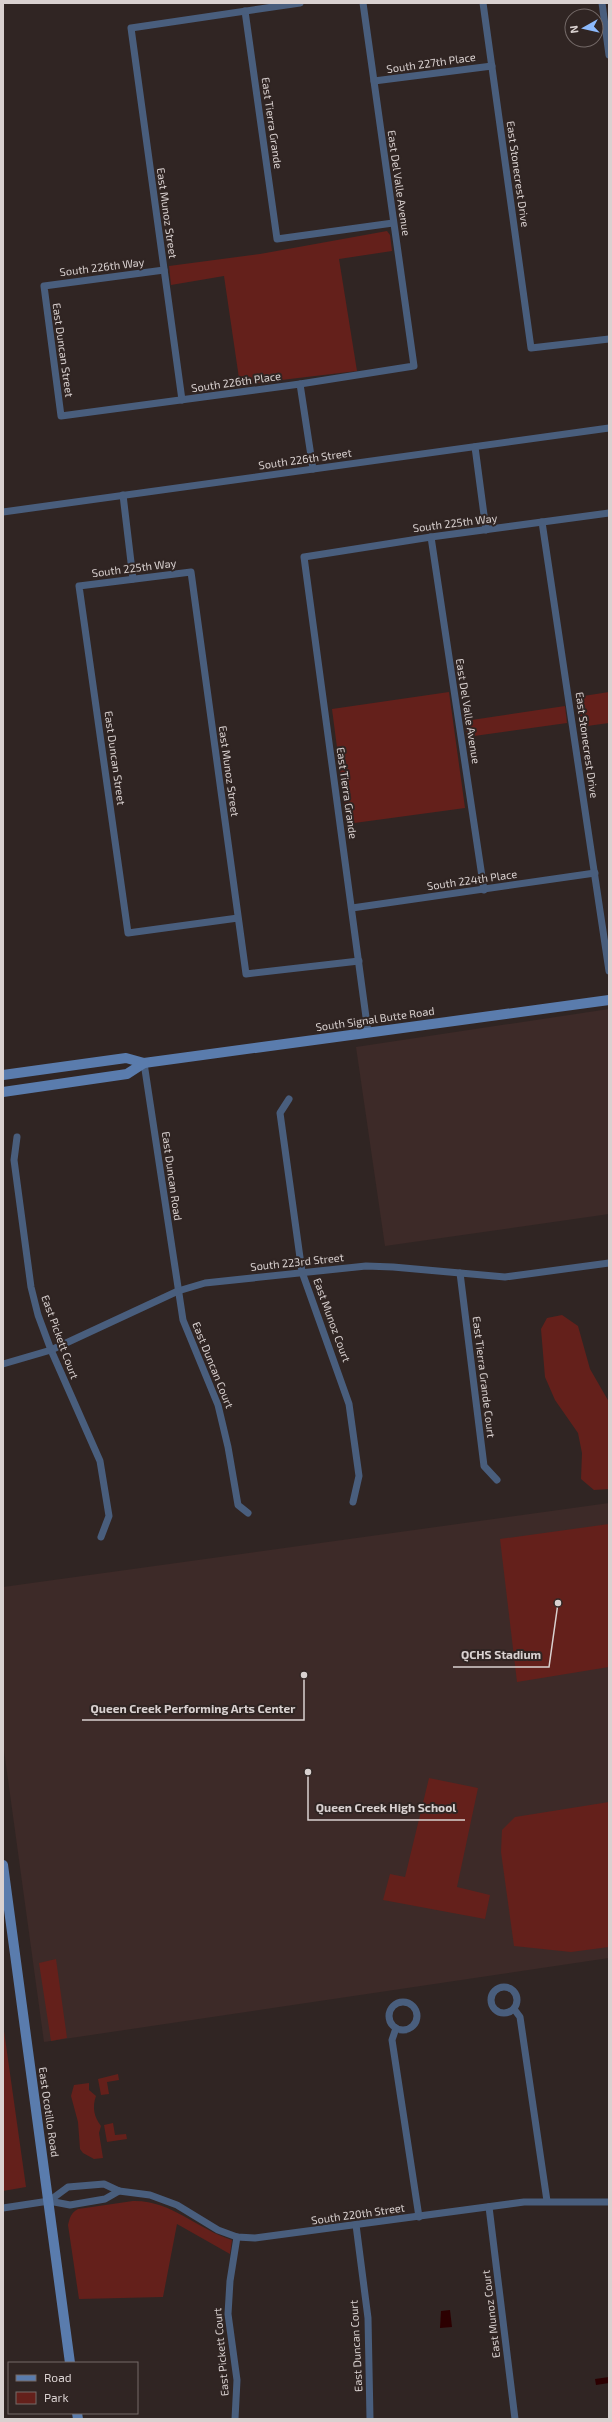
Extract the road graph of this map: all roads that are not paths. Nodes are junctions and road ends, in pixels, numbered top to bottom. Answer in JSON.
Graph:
{"nodes":[{"id":1,"x":300,"y":3,"type":"edge"},
{"id":2,"x":363,"y":3,"type":"edge"},
{"id":3,"x":483,"y":3,"type":"edge"},
{"id":4,"x":602,"y":3,"type":"edge"},
{"id":5,"x":245,"y":11,"type":"junction"},
{"id":6,"x":609,"y":55,"type":"edge"},
{"id":7,"x":492,"y":66,"type":"junction"},
{"id":8,"x":374,"y":81,"type":"junction"},
{"id":9,"x":394,"y":223,"type":"junction"},
{"id":10,"x":164,"y":270,"type":"junction"},
{"id":11,"x":44,"y":286,"type":"joint"},
{"id":12,"x":609,"y":339,"type":"edge"},
{"id":13,"x":414,"y":366,"type":"joint"},
{"id":14,"x":300,"y":384,"type":"junction"},
{"id":15,"x":182,"y":400,"type":"junction"},
{"id":16,"x":61,"y":416,"type":"joint"},
{"id":17,"x":609,"y":428,"type":"edge"},
{"id":18,"x":475,"y":447,"type":"junction"},
{"id":19,"x":313,"y":469,"type":"junction"},
{"id":20,"x":123,"y":495,"type":"junction"},
{"id":21,"x":3,"y":512,"type":"edge"},
{"id":22,"x":609,"y":513,"type":"edge"},
{"id":23,"x":542,"y":522,"type":"junction"},
{"id":24,"x":486,"y":530,"type":"junction"},
{"id":25,"x":431,"y":537,"type":"junction"},
{"id":26,"x":304,"y":557,"type":"joint"},
{"id":27,"x":191,"y":572,"type":"joint"},
{"id":28,"x":133,"y":579,"type":"junction"},
{"id":29,"x":79,"y":586,"type":"joint"},
{"id":30,"x":595,"y":874,"type":"junction"},
{"id":31,"x":484,"y":890,"type":"junction"},
{"id":32,"x":352,"y":908,"type":"junction"},
{"id":33,"x":238,"y":918,"type":"junction"},
{"id":34,"x":606,"y":927,"type":"edge"},
{"id":35,"x":359,"y":961,"type":"junction"},
{"id":36,"x":609,"y":971,"type":"edge"},
{"id":37,"x":609,"y":1000,"type":"edge"},
{"id":38,"x":368,"y":1032,"type":"junction"},
{"id":39,"x":144,"y":1063,"type":"junction"},
{"id":40,"x":3,"y":1075,"type":"edge"},
{"id":41,"x":3,"y":1092,"type":"edge"},
{"id":42,"x":289,"y":1099,"type":"dead end"},
{"id":43,"x":17,"y":1137,"type":"dead end"},
{"id":44,"x":609,"y":1263,"type":"edge"},
{"id":45,"x":302,"y":1272,"type":"junction"},
{"id":46,"x":460,"y":1273,"type":"junction"},
{"id":47,"x":178,"y":1291,"type":"junction"},
{"id":48,"x":51,"y":1350,"type":"junction"},
{"id":49,"x":3,"y":1364,"type":"edge"},
{"id":50,"x":497,"y":1480,"type":"dead end"},
{"id":51,"x":353,"y":1502,"type":"dead end"},
{"id":52,"x":248,"y":1513,"type":"dead end"},
{"id":53,"x":101,"y":1536,"type":"dead end"},
{"id":54,"x":3,"y":1865,"type":"edge"},
{"id":55,"x":514,"y":2009,"type":"dead end"},
{"id":56,"x":396,"y":2028,"type":"dead end"},
{"id":57,"x":119,"y":2191,"type":"junction"},
{"id":58,"x":49,"y":2201,"type":"junction"},
{"id":59,"x":547,"y":2202,"type":"junction"},
{"id":60,"x":609,"y":2202,"type":"edge"},
{"id":61,"x":489,"y":2207,"type":"junction"},
{"id":62,"x":3,"y":2208,"type":"edge"},
{"id":63,"x":419,"y":2217,"type":"junction"},
{"id":64,"x":356,"y":2225,"type":"junction"},
{"id":65,"x":238,"y":2236,"type":"junction"},
{"id":66,"x":70,"y":2362,"type":"edge"},
{"id":67,"x":235,"y":2419,"type":"edge"},
{"id":68,"x":370,"y":2419,"type":"edge"},
{"id":69,"x":514,"y":2419,"type":"edge"}],
"edges":[{"from":1,"to":5,"type":"street"},
{"from":2,"to":8,"type":"street","name":"East Del Valle Avenue"},
{"from":3,"to":7,"type":"street","name":"East Stonecrest Drive"},
{"from":4,"to":6,"type":"street"},
{"from":5,"to":9,"type":"street","name":"East Tierra Grande"},
{"from":5,"to":10,"type":"street","name":"East Munoz Street"},
{"from":7,"to":8,"type":"street","name":"South 227th Place"},
{"from":7,"to":12,"type":"street","name":"East Stonecrest Drive"},
{"from":8,"to":9,"type":"street","name":"East Del Valle Avenue"},
{"from":9,"to":13,"type":"street","name":"East Del Valle Avenue"},
{"from":10,"to":11,"type":"street","name":"South 226th Way"},
{"from":10,"to":15,"type":"street","name":"East Munoz Street"},
{"from":11,"to":16,"type":"street","name":"East Duncan Street"},
{"from":13,"to":14,"type":"street","name":"South 226th Place"},
{"from":14,"to":15,"type":"street","name":"South 226th Place"},
{"from":14,"to":19,"type":"street"},
{"from":15,"to":16,"type":"street","name":"South 226th Place"},
{"from":17,"to":18,"type":"street","name":"South 226th Street"},
{"from":18,"to":19,"type":"street","name":"South 226th Street"},
{"from":18,"to":24,"type":"street"},
{"from":19,"to":20,"type":"street","name":"South 226th Street"},
{"from":20,"to":21,"type":"street","name":"South 226th Street"},
{"from":20,"to":28,"type":"street"},
{"from":22,"to":23,"type":"street","name":"South 225th Way"},
{"from":23,"to":24,"type":"street","name":"South 225th Way"},
{"from":23,"to":30,"type":"street","name":"East Stonecrest Drive"},
{"from":24,"to":25,"type":"street","name":"South 225th Way"},
{"from":25,"to":26,"type":"street","name":"South 225th Way"},
{"from":25,"to":31,"type":"street","name":"East Del Valle Avenue"},
{"from":26,"to":32,"type":"street","name":"East Tierra Grande"},
{"from":27,"to":28,"type":"street","name":"South 225th Way"},
{"from":27,"to":33,"type":"street","name":"East Munoz Street"},
{"from":28,"to":29,"type":"street","name":"South 225th Way"},
{"from":29,"to":33,"type":"street","name":"East Duncan Street"},
{"from":30,"to":31,"type":"street","name":"South 224th Place"},
{"from":30,"to":34,"type":"street","name":"East Stonecrest Drive"},
{"from":31,"to":32,"type":"street","name":"South 224th Place"},
{"from":32,"to":35,"type":"street","name":"East Tierra Grande"},
{"from":33,"to":35,"type":"street","name":"East Munoz Street"},
{"from":34,"to":36,"type":"street","name":"East Stonecrest Drive"},
{"from":35,"to":38,"type":"street","name":"East Tierra Grande"},
{"from":37,"to":38,"type":"street","name":"South Signal Butte Road"},
{"from":38,"to":39,"type":"street","name":"South Signal Butte Road"},
{"from":39,"to":40,"type":"street","name":"South Signal Butte Road"},
{"from":39,"to":41,"type":"street","name":"South Signal Butte Road"},
{"from":39,"to":47,"type":"street","name":"East Duncan Road"},
{"from":42,"to":45,"type":"street","name":"East Munoz Court"},
{"from":43,"to":48,"type":"street","name":"East Pickett Court"},
{"from":44,"to":46,"type":"street","name":"South 223rd Street"},
{"from":45,"to":46,"type":"street","name":"South 223rd Street"},
{"from":45,"to":47,"type":"street","name":"South 223rd Street"},
{"from":45,"to":51,"type":"street","name":"East Munoz Court"},
{"from":46,"to":50,"type":"street","name":"East Tierra Grande Court"},
{"from":47,"to":48,"type":"street","name":"South 223rd Street"},
{"from":47,"to":52,"type":"street","name":"East Duncan Court"},
{"from":48,"to":49,"type":"street","name":"South 223rd Street"},
{"from":48,"to":53,"type":"street","name":"East Pickett Court"},
{"from":54,"to":58,"type":"street","name":"East Ocotillo Road"},
{"from":55,"to":59,"type":"street"},
{"from":56,"to":63,"type":"street"},
{"from":57,"to":58,"type":"street","name":"South 220th Street"},
{"from":57,"to":58,"type":"street","name":"South 220th Street"},
{"from":57,"to":65,"type":"street","name":"South 220th Street"},
{"from":58,"to":62,"type":"street","name":"South 220th Street"},
{"from":58,"to":66,"type":"street","name":"East Ocotillo Road"},
{"from":59,"to":60,"type":"street","name":"South 220th Street"},
{"from":59,"to":61,"type":"street","name":"South 220th Street"},
{"from":61,"to":63,"type":"street","name":"South 220th Street"},
{"from":61,"to":69,"type":"street","name":"East Munoz Court"},
{"from":63,"to":64,"type":"street","name":"South 220th Street"},
{"from":64,"to":65,"type":"street","name":"South 220th Street"},
{"from":64,"to":68,"type":"street","name":"East Duncan Court"},
{"from":65,"to":67,"type":"street","name":"East Pickett Court"}]}
